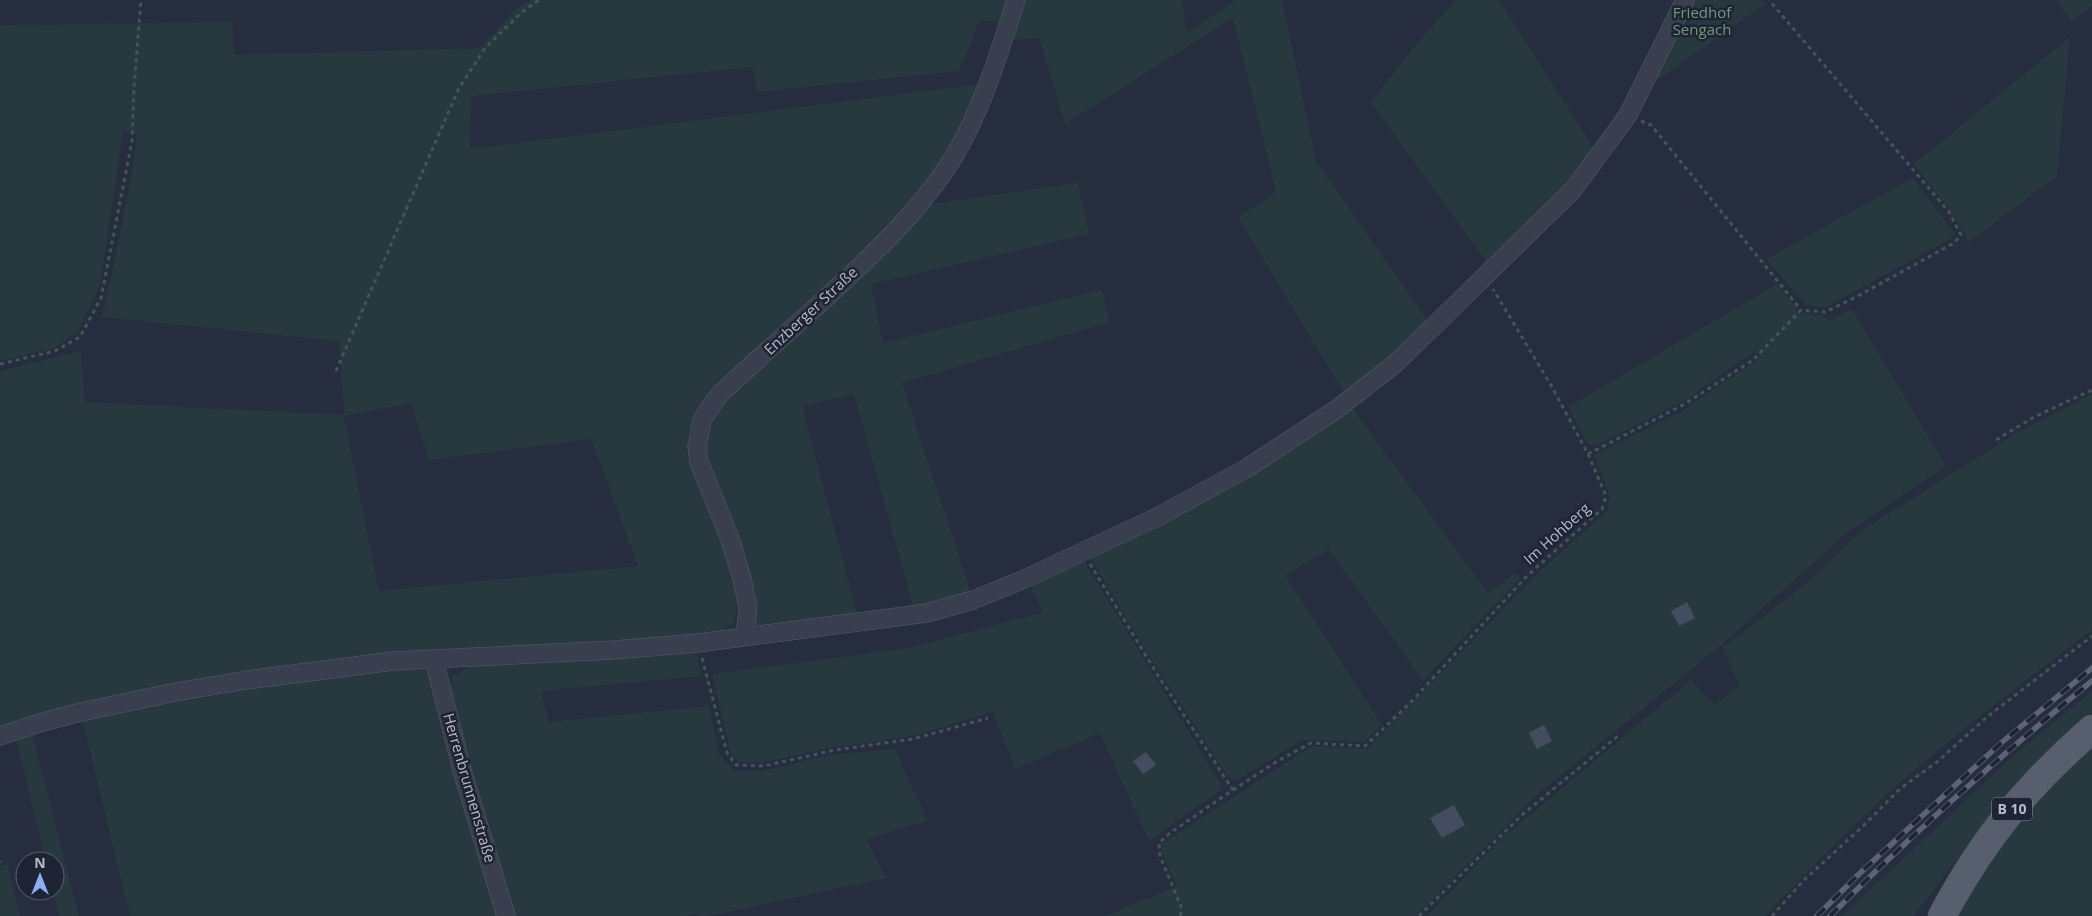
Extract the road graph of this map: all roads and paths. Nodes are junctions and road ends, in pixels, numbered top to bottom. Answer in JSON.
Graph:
{"nodes":[{"id":1,"x":141,"y":0,"type":"edge"},
{"id":2,"x":539,"y":0,"type":"edge"},
{"id":3,"x":1016,"y":0,"type":"edge"},
{"id":4,"x":1685,"y":0,"type":"edge"},
{"id":5,"x":1768,"y":0,"type":"edge"},
{"id":6,"x":1628,"y":115,"type":"junction"},
{"id":7,"x":1483,"y":280,"type":"junction"},
{"id":8,"x":1801,"y":310,"type":"junction"},
{"id":9,"x":0,"y":364,"type":"edge"},
{"id":10,"x":336,"y":371,"type":"dead end"},
{"id":11,"x":2092,"y":390,"type":"edge"},
{"id":12,"x":1996,"y":440,"type":"dead end"},
{"id":13,"x":1588,"y":454,"type":"junction"},
{"id":14,"x":1083,"y":553,"type":"junction"},
{"id":15,"x":745,"y":636,"type":"junction"},
{"id":16,"x":2092,"y":636,"type":"edge"},
{"id":17,"x":698,"y":643,"type":"junction"},
{"id":18,"x":434,"y":658,"type":"junction"},
{"id":19,"x":988,"y":718,"type":"dead end"},
{"id":20,"x":2092,"y":729,"type":"edge"},
{"id":21,"x":0,"y":736,"type":"edge"},
{"id":22,"x":1618,"y":736,"type":"dead end"},
{"id":23,"x":1233,"y":790,"type":"junction"},
{"id":24,"x":1941,"y":912,"type":"edge"},
{"id":25,"x":506,"y":916,"type":"edge"},
{"id":26,"x":1180,"y":916,"type":"edge"},
{"id":27,"x":1419,"y":916,"type":"edge"},
{"id":28,"x":1772,"y":916,"type":"edge"}],
"edges":[{"from":1,"to":9,"type":"path"},
{"from":2,"to":10,"type":"path"},
{"from":3,"to":15,"type":"street","name":"Enzberger Straße"},
{"from":4,"to":6,"type":"street"},
{"from":5,"to":8,"type":"path"},
{"from":6,"to":7,"type":"street"},
{"from":6,"to":8,"type":"path"},
{"from":7,"to":13,"type":"path","name":"Im Hohberg"},
{"from":7,"to":14,"type":"street"},
{"from":8,"to":13,"type":"path"},
{"from":11,"to":12,"type":"path"},
{"from":13,"to":23,"type":"path","name":"Im Hohberg"},
{"from":14,"to":15,"type":"street"},
{"from":14,"to":23,"type":"path"},
{"from":15,"to":17,"type":"street"},
{"from":16,"to":28,"type":"path"},
{"from":17,"to":18,"type":"street"},
{"from":17,"to":19,"type":"path"},
{"from":18,"to":21,"type":"street"},
{"from":18,"to":25,"type":"street","name":"Herrenbrunnenstraße"},
{"from":20,"to":24,"type":"main road","number":"B 10"},
{"from":22,"to":27,"type":"path"},
{"from":23,"to":26,"type":"path","name":"Im Hohberg"}]}
